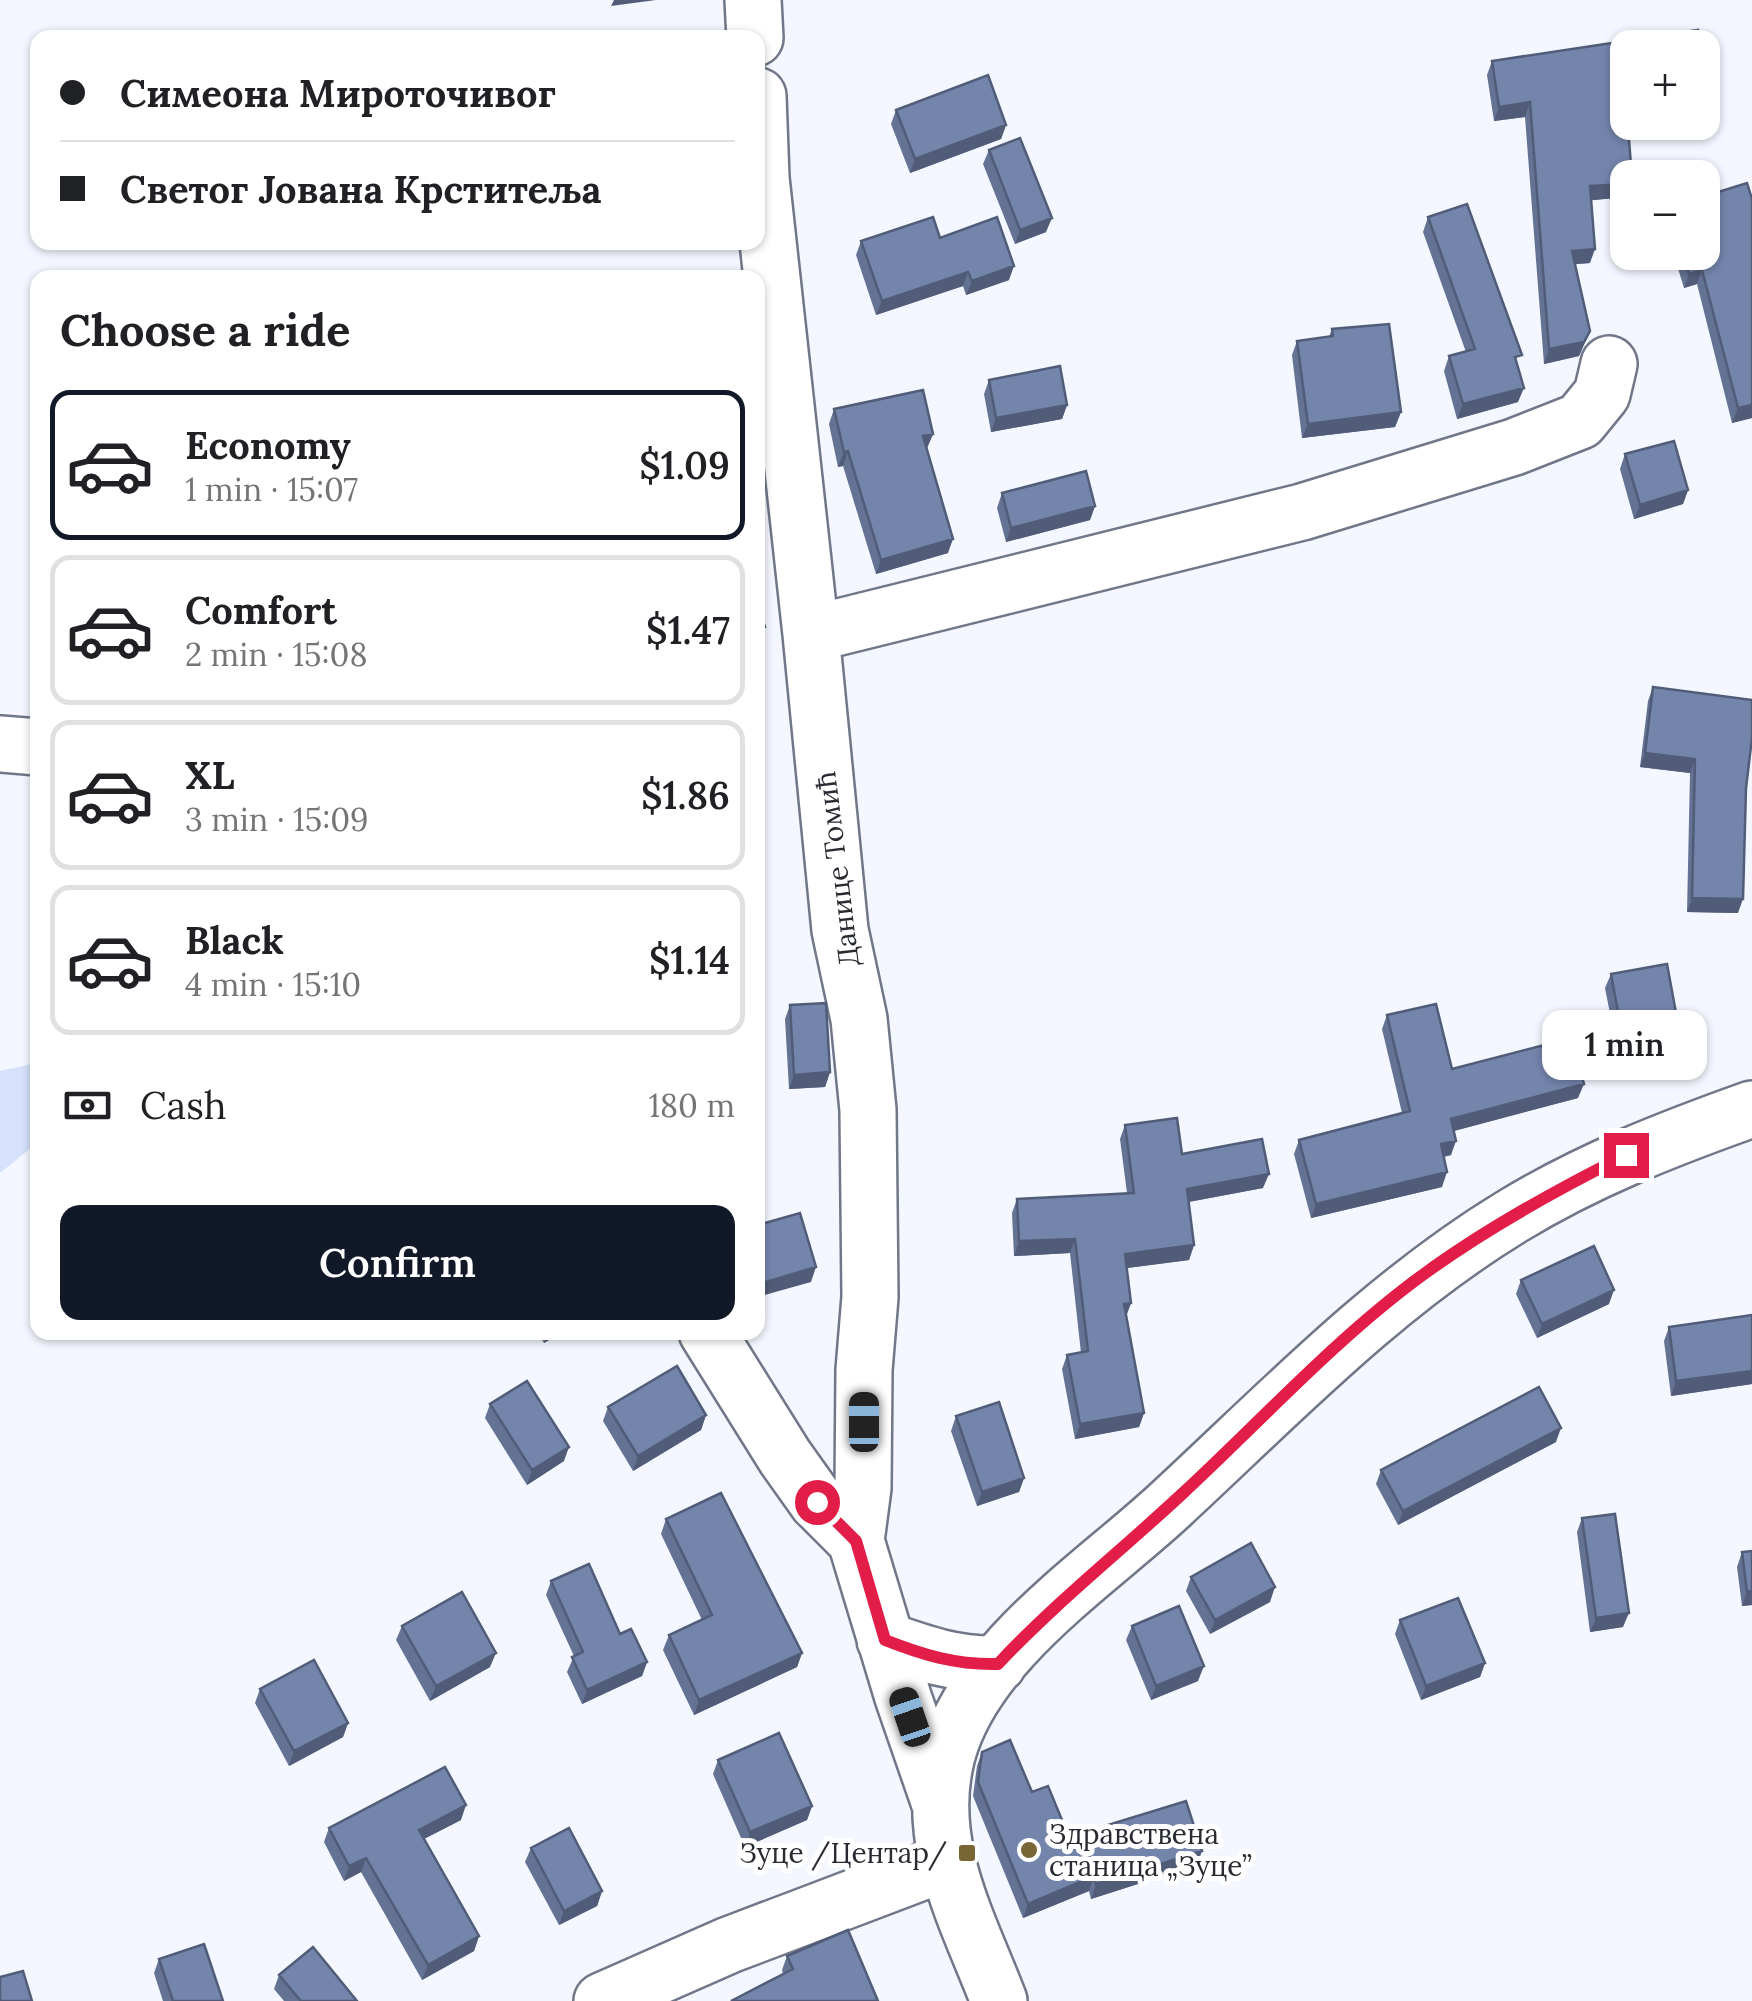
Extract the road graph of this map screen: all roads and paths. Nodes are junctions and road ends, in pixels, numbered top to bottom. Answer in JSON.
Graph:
{"nodes":[{"id":1,"x":754,"y":0,"type":"edge"},
{"id":2,"x":755,"y":30,"type":"edge"},
{"id":3,"x":765,"y":218,"type":"edge"},
{"id":4,"x":1609,"y":364,"type":"dead end"},
{"id":5,"x":812,"y":634,"type":"junction"},
{"id":6,"x":0,"y":744,"type":"edge"},
{"id":7,"x":30,"y":746,"type":"edge"},
{"id":8,"x":1752,"y":1109,"type":"edge"},
{"id":9,"x":712,"y":1340,"type":"edge"},
{"id":10,"x":856,"y":1541,"type":"junction"},
{"id":11,"x":885,"y":1640,"type":"junction"},
{"id":12,"x":998,"y":1664,"type":"junction"},
{"id":13,"x":940,"y":1801,"type":"junction"},
{"id":14,"x":945,"y":1862,"type":"junction"},
{"id":15,"x":602,"y":2001,"type":"edge"},
{"id":16,"x":999,"y":2001,"type":"edge"}],
"edges":[{"from":1,"to":2,"type":"street"},
{"from":3,"to":5,"type":"street","name":"Данице Томић"},
{"from":4,"to":5,"type":"street"},
{"from":5,"to":10,"type":"street","name":"Данице Томић"},
{"from":6,"to":7,"type":"street"},
{"from":8,"to":12,"type":"street"},
{"from":9,"to":10,"type":"street"},
{"from":10,"to":11,"type":"street","name":"Данице Томић"},
{"from":11,"to":12,"type":"street"},
{"from":11,"to":13,"type":"street","name":"Данице Томић"},
{"from":12,"to":13,"type":"street"},
{"from":13,"to":14,"type":"street"},
{"from":14,"to":15,"type":"street"},
{"from":14,"to":16,"type":"street"}]}
